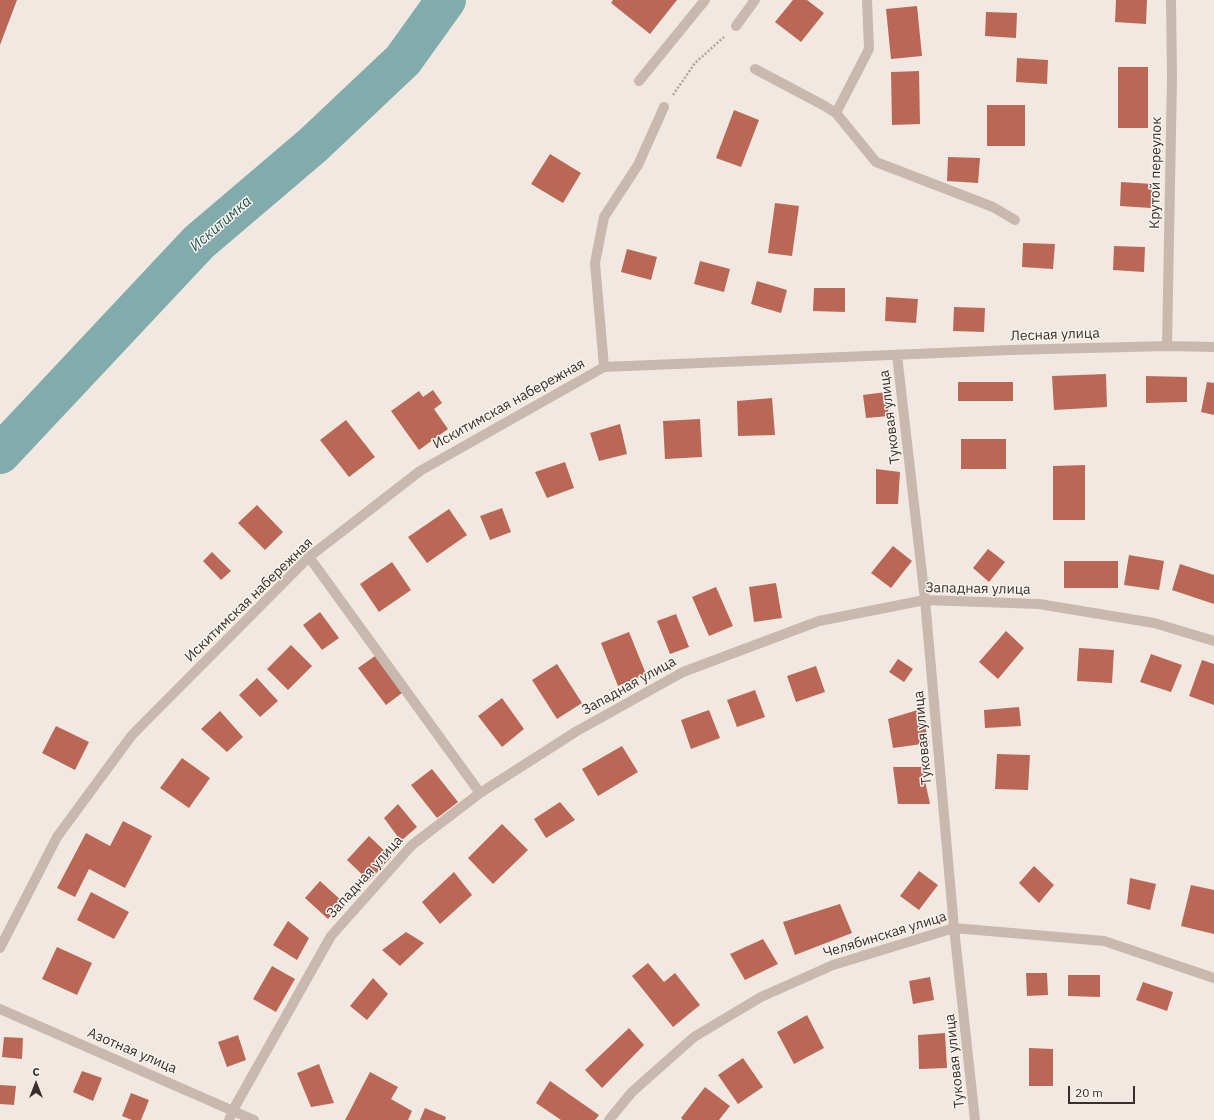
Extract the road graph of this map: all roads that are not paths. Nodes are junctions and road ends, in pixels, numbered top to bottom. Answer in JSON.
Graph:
{"nodes":[{"id":1,"x":705,"y":0,"type":"edge"},
{"id":2,"x":755,"y":0,"type":"edge"},
{"id":3,"x":867,"y":0,"type":"edge"},
{"id":4,"x":1170,"y":0,"type":"edge"},
{"id":5,"x":736,"y":26,"type":"road end"},
{"id":6,"x":754,"y":69,"type":"dead end"},
{"id":7,"x":639,"y":81,"type":"dead end"},
{"id":8,"x":664,"y":106,"type":"road end"},
{"id":9,"x":836,"y":113,"type":"junction"},
{"id":10,"x":1015,"y":220,"type":"dead end"},
{"id":11,"x":1167,"y":346,"type":"junction"},
{"id":12,"x":1214,"y":347,"type":"edge"},
{"id":13,"x":897,"y":355,"type":"junction"},
{"id":14,"x":604,"y":367,"type":"junction"},
{"id":15,"x":309,"y":557,"type":"junction"},
{"id":16,"x":925,"y":600,"type":"junction"},
{"id":17,"x":1214,"y":640,"type":"edge"},
{"id":18,"x":480,"y":793,"type":"junction"},
{"id":19,"x":954,"y":928,"type":"junction"},
{"id":20,"x":0,"y":948,"type":"edge"},
{"id":21,"x":1214,"y":978,"type":"edge"},
{"id":22,"x":0,"y":1009,"type":"edge"},
{"id":23,"x":231,"y":1115,"type":"edge"},
{"id":24,"x":254,"y":1120,"type":"edge"},
{"id":25,"x":609,"y":1120,"type":"edge"},
{"id":26,"x":975,"y":1120,"type":"edge"}],
"edges":[{"from":1,"to":7,"type":"lane"},
{"from":2,"to":5,"type":"lane"},
{"from":3,"to":9,"type":"lane"},
{"from":4,"to":11,"type":"lane","name":"Крутой переулок"},
{"from":6,"to":9,"type":"lane"},
{"from":8,"to":14,"type":"lane"},
{"from":9,"to":10,"type":"lane"},
{"from":11,"to":12,"type":"lane","name":"Лесная улица"},
{"from":11,"to":13,"type":"lane","name":"Лесная улица"},
{"from":13,"to":14,"type":"lane","name":"Искитимская набережная"},
{"from":13,"to":16,"type":"lane","name":"Туковая улица"},
{"from":14,"to":15,"type":"lane","name":"Искитимская набережная"},
{"from":15,"to":18,"type":"lane"},
{"from":15,"to":20,"type":"lane","name":"Искитимская набережная"},
{"from":16,"to":17,"type":"lane","name":"Западная улица"},
{"from":16,"to":18,"type":"lane","name":"Западная улица"},
{"from":16,"to":19,"type":"lane","name":"Туковая улица"},
{"from":18,"to":23,"type":"lane","name":"Западная улица"},
{"from":19,"to":21,"type":"lane","name":"Челябинская улица"},
{"from":19,"to":25,"type":"lane","name":"Челябинская улица"},
{"from":19,"to":26,"type":"lane","name":"Туковая улица"},
{"from":22,"to":23,"type":"lane","name":"Азотная улица"},
{"from":23,"to":24,"type":"lane","name":"Азотная улица"}]}
